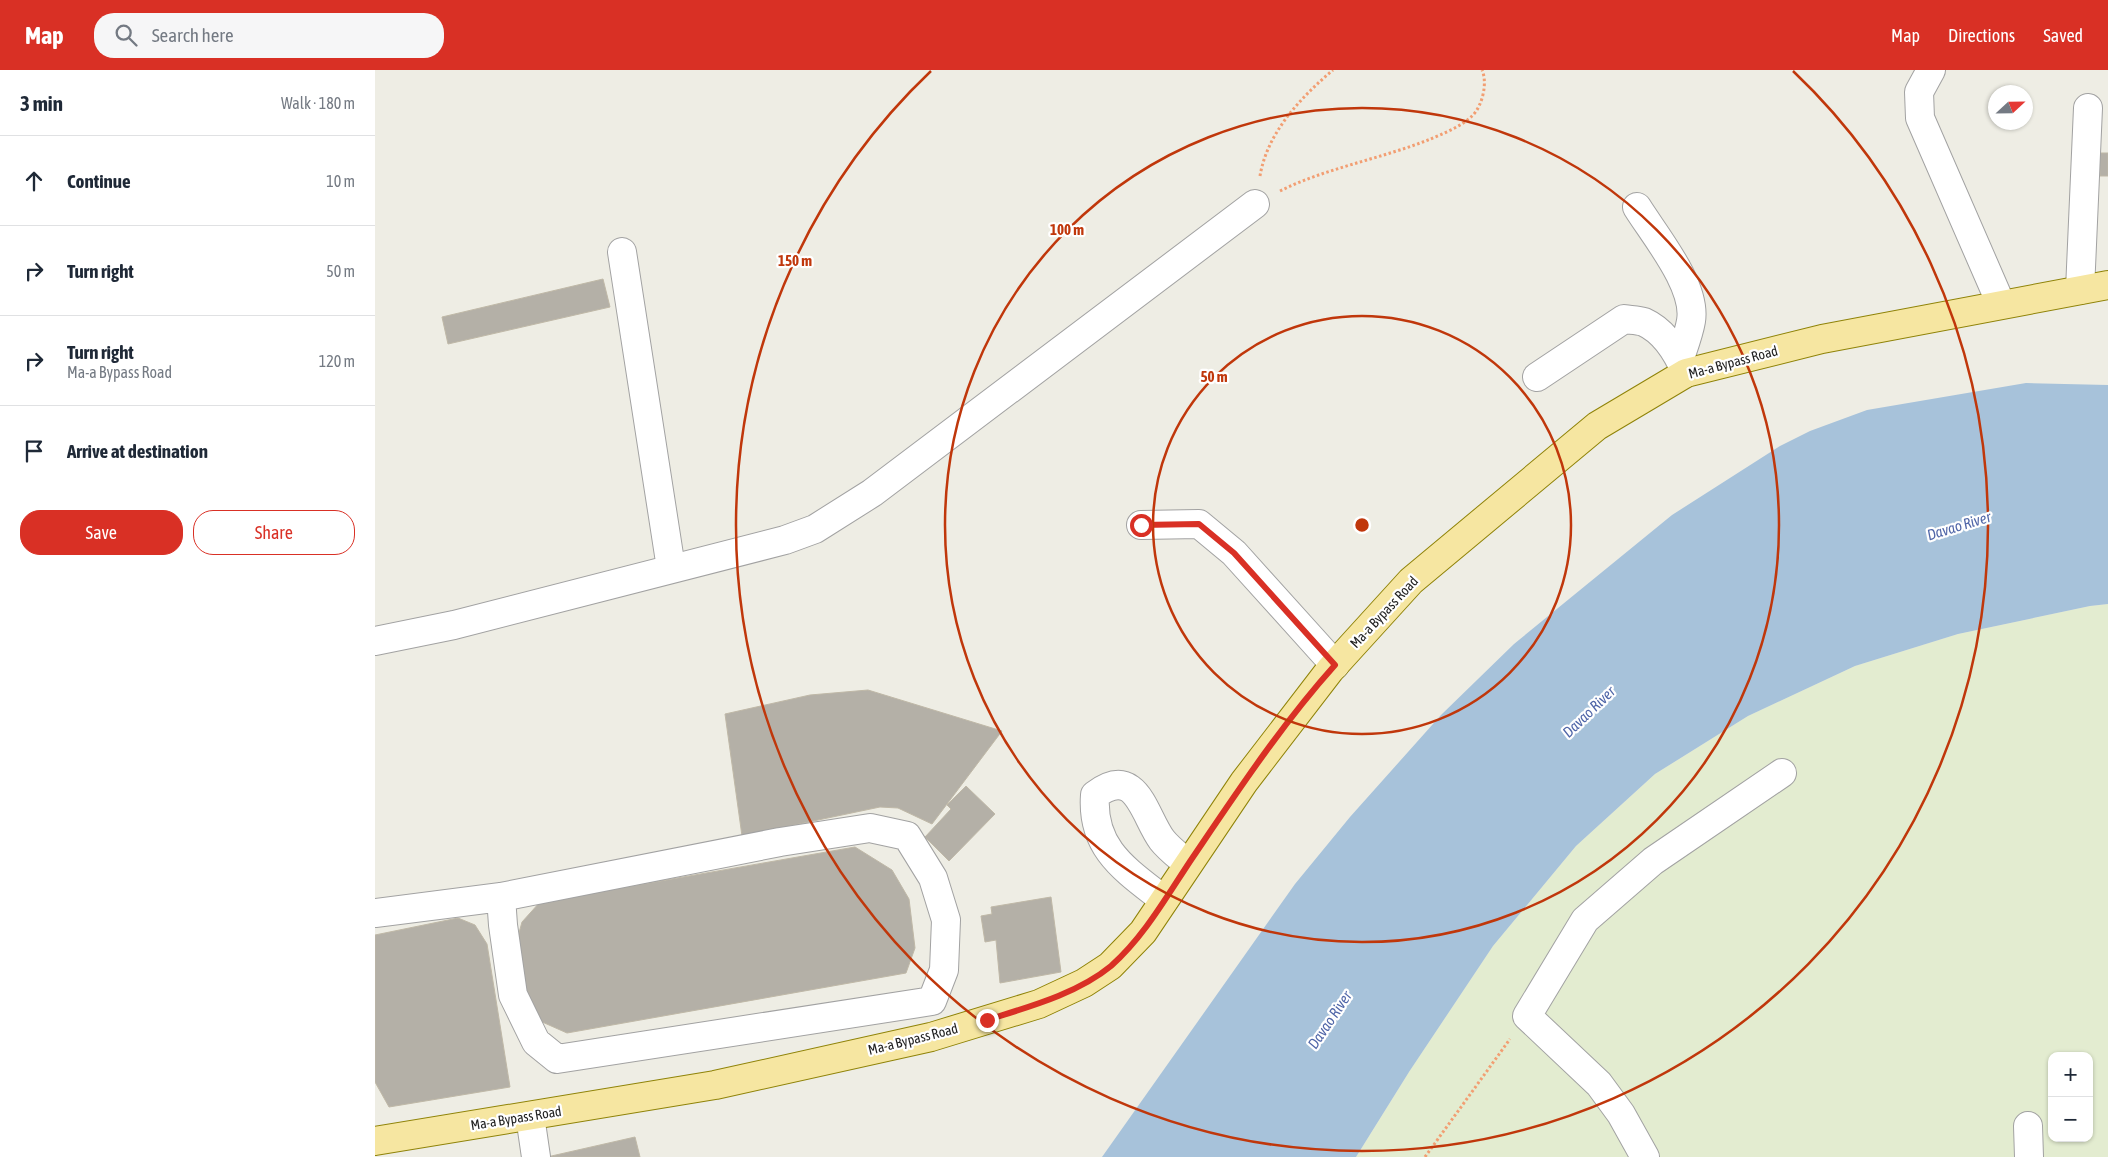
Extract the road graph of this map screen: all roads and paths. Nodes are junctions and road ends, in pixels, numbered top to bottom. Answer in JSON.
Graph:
{"nodes":[{"id":1,"x":1333,"y":70,"type":"edge"},
{"id":2,"x":1482,"y":70,"type":"edge"},
{"id":3,"x":1931,"y":70,"type":"edge"},
{"id":4,"x":2088,"y":108,"type":"dead end"},
{"id":5,"x":1255,"y":204,"type":"junction"},
{"id":6,"x":1637,"y":207,"type":"dead end"},
{"id":7,"x":622,"y":252,"type":"dead end"},
{"id":8,"x":2108,"y":285,"type":"edge"},
{"id":9,"x":2080,"y":290,"type":"junction"},
{"id":10,"x":2001,"y":304,"type":"junction"},
{"id":11,"x":1683,"y":365,"type":"junction"},
{"id":12,"x":1537,"y":377,"type":"dead end"},
{"id":13,"x":1141,"y":525,"type":"dead end"},
{"id":14,"x":671,"y":568,"type":"junction"},
{"id":15,"x":375,"y":641,"type":"edge"},
{"id":16,"x":1335,"y":665,"type":"junction"},
{"id":17,"x":1783,"y":774,"type":"dead end"},
{"id":18,"x":1188,"y":864,"type":"junction"},
{"id":19,"x":501,"y":897,"type":"junction"},
{"id":20,"x":1164,"y":900,"type":"junction"},
{"id":21,"x":375,"y":913,"type":"edge"},
{"id":22,"x":1527,"y":1016,"type":"junction"},
{"id":23,"x":530,"y":1116,"type":"junction"},
{"id":24,"x":2028,"y":1126,"type":"dead end"},
{"id":25,"x":375,"y":1141,"type":"edge"},
{"id":26,"x":536,"y":1157,"type":"edge"},
{"id":27,"x":1425,"y":1157,"type":"edge"},
{"id":28,"x":1645,"y":1157,"type":"edge"},
{"id":29,"x":2029,"y":1157,"type":"edge"}],
"edges":[{"from":1,"to":5,"type":"path"},
{"from":2,"to":5,"type":"path"},
{"from":3,"to":10,"type":"street"},
{"from":4,"to":9,"type":"street"},
{"from":5,"to":14,"type":"street"},
{"from":6,"to":11,"type":"street"},
{"from":7,"to":14,"type":"street"},
{"from":8,"to":9,"type":"main road","name":"Ma-a Bypass Road"},
{"from":9,"to":10,"type":"main road","name":"Ma-a Bypass Road"},
{"from":10,"to":11,"type":"main road","name":"Ma-a Bypass Road"},
{"from":11,"to":12,"type":"street"},
{"from":11,"to":16,"type":"main road","name":"Ma-a Bypass Road"},
{"from":13,"to":16,"type":"street"},
{"from":14,"to":15,"type":"street"},
{"from":16,"to":18,"type":"main road","name":"Ma-a Bypass Road"},
{"from":17,"to":22,"type":"street"},
{"from":18,"to":20,"type":"main road","name":"Ma-a Bypass Road"},
{"from":18,"to":20,"type":"street"},
{"from":19,"to":19,"type":"street"},
{"from":19,"to":21,"type":"street"},
{"from":20,"to":23,"type":"main road","name":"Ma-a Bypass Road"},
{"from":22,"to":27,"type":"path"},
{"from":22,"to":28,"type":"street"},
{"from":23,"to":25,"type":"main road","name":"Ma-a Bypass Road"},
{"from":23,"to":26,"type":"street"},
{"from":24,"to":29,"type":"street"}]}
